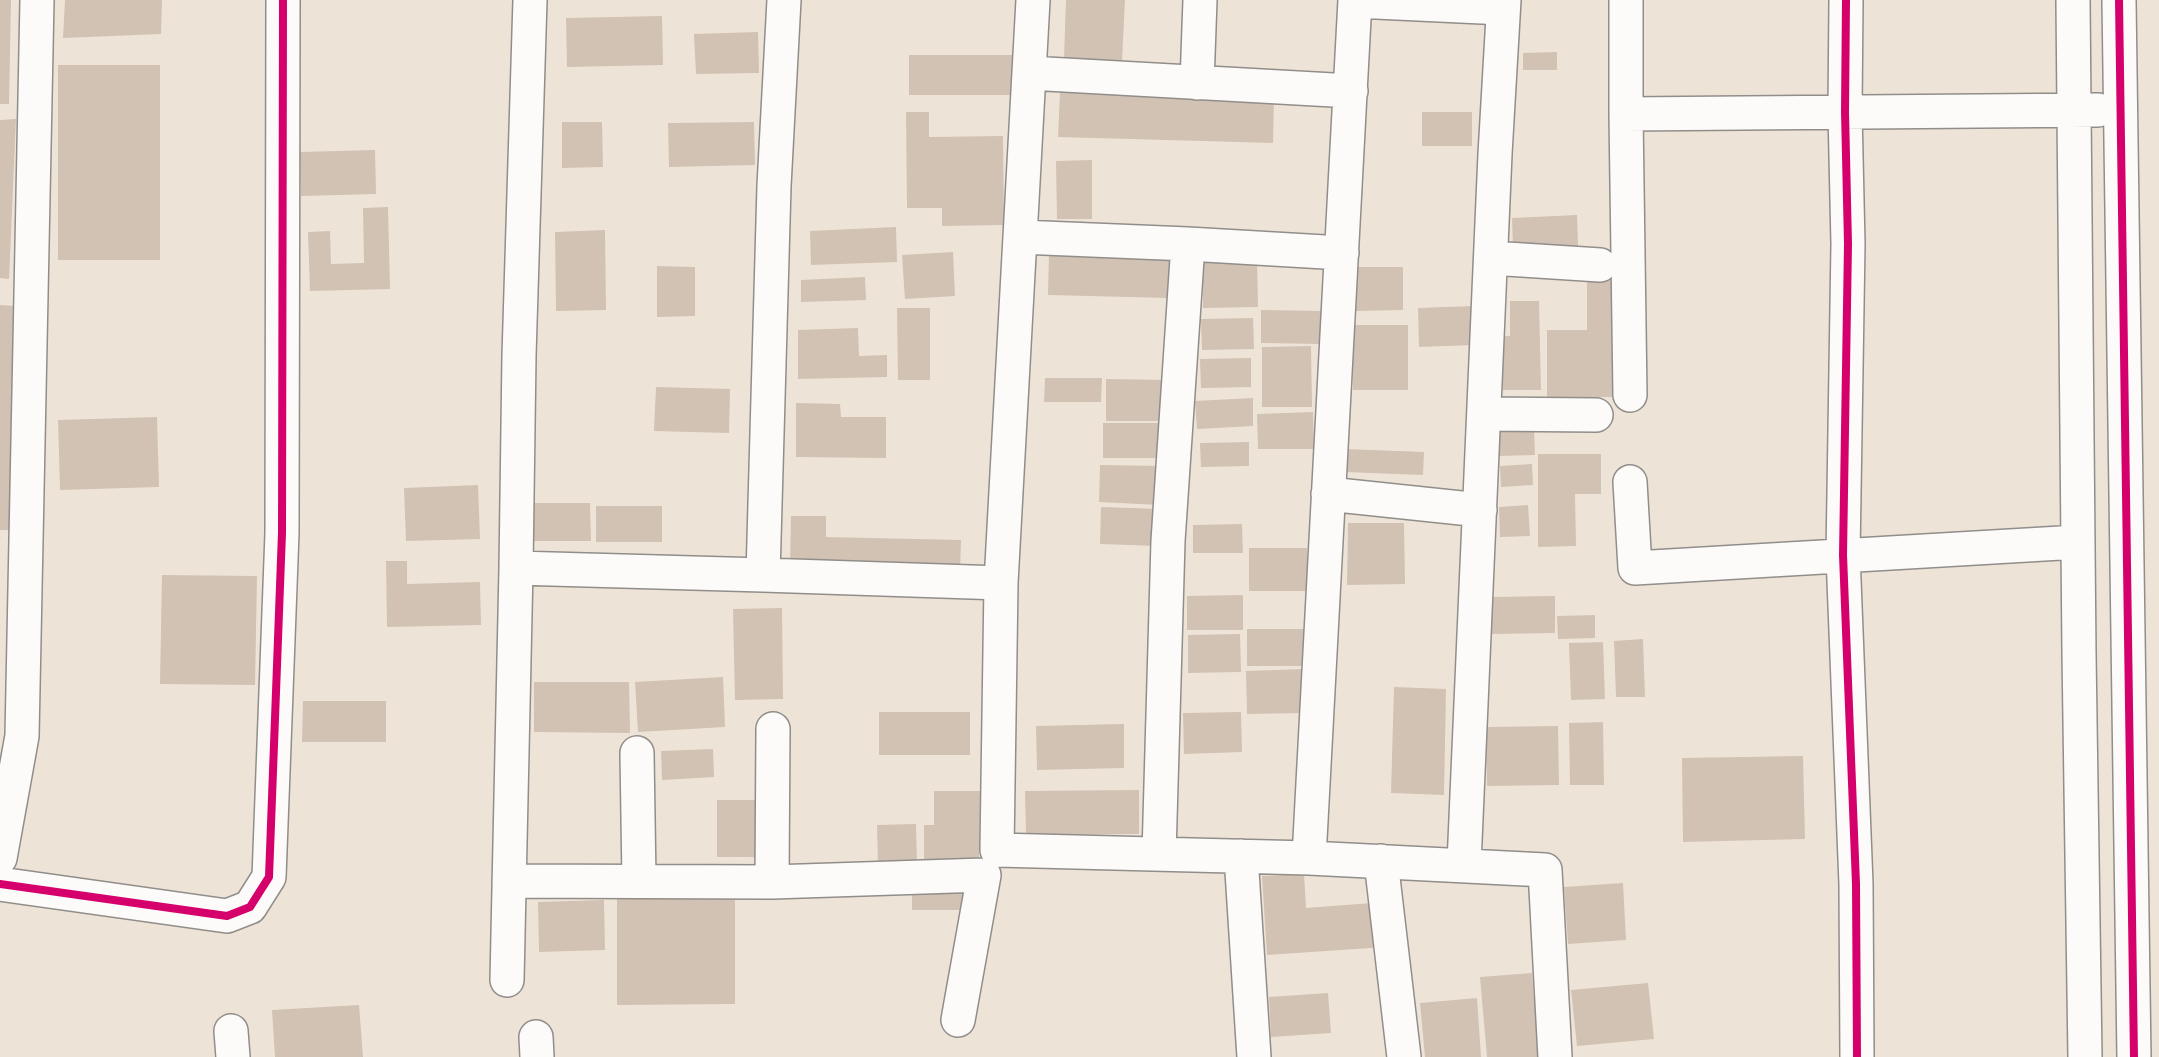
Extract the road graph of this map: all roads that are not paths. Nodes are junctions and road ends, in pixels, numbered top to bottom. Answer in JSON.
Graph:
{"nodes":[{"id":1,"x":37,"y":0,"type":"edge"},
{"id":2,"x":283,"y":0,"type":"edge"},
{"id":3,"x":530,"y":0,"type":"edge"},
{"id":4,"x":784,"y":0,"type":"edge"},
{"id":5,"x":1033,"y":0,"type":"edge"},
{"id":6,"x":1200,"y":0,"type":"edge"},
{"id":7,"x":1626,"y":0,"type":"edge"},
{"id":8,"x":1846,"y":0,"type":"edge"},
{"id":9,"x":2073,"y":0,"type":"edge"},
{"id":10,"x":2119,"y":0,"type":"edge"},
{"id":11,"x":1355,"y":1,"type":"edge"},
{"id":12,"x":1504,"y":4,"type":"edge"},
{"id":13,"x":1029,"y":73,"type":"junction"},
{"id":14,"x":1197,"y":83,"type":"junction"},
{"id":15,"x":1351,"y":92,"type":"junction"},
{"id":16,"x":2075,"y":110,"type":"junction"},
{"id":17,"x":2121,"y":110,"type":"junction"},
{"id":18,"x":1845,"y":112,"type":"junction"},
{"id":19,"x":1626,"y":114,"type":"junction"},
{"id":20,"x":1020,"y":237,"type":"junction"},
{"id":21,"x":1188,"y":244,"type":"junction"},
{"id":22,"x":1342,"y":253,"type":"junction"},
{"id":23,"x":1491,"y":258,"type":"junction"},
{"id":24,"x":1600,"y":265,"type":"dead end"},
{"id":25,"x":1630,"y":395,"type":"dead end"},
{"id":26,"x":1485,"y":414,"type":"junction"},
{"id":27,"x":1596,"y":415,"type":"dead end"},
{"id":28,"x":1630,"y":482,"type":"dead end"},
{"id":29,"x":1328,"y":494,"type":"junction"},
{"id":30,"x":1480,"y":510,"type":"junction"},
{"id":31,"x":2078,"y":542,"type":"junction"},
{"id":32,"x":1843,"y":555,"type":"junction"},
{"id":33,"x":516,"y":568,"type":"junction"},
{"id":34,"x":763,"y":574,"type":"junction"},
{"id":35,"x":1001,"y":583,"type":"junction"},
{"id":36,"x":773,"y":729,"type":"dead end"},
{"id":37,"x":637,"y":753,"type":"dead end"},
{"id":38,"x":1159,"y":854,"type":"junction"},
{"id":39,"x":1241,"y":856,"type":"junction"},
{"id":40,"x":0,"y":858,"type":"edge"},
{"id":41,"x":1309,"y":858,"type":"junction"},
{"id":42,"x":1382,"y":861,"type":"junction"},
{"id":43,"x":991,"y":862,"type":"junction"},
{"id":44,"x":1464,"y":864,"type":"junction"},
{"id":45,"x":509,"y":881,"type":"junction"},
{"id":46,"x":639,"y":881,"type":"junction"},
{"id":47,"x":772,"y":882,"type":"junction"},
{"id":48,"x":0,"y":884,"type":"edge"},
{"id":49,"x":507,"y":980,"type":"dead end"},
{"id":50,"x":958,"y":1020,"type":"dead end"},
{"id":51,"x":1254,"y":1057,"type":"edge"},
{"id":52,"x":1404,"y":1057,"type":"edge"},
{"id":53,"x":1555,"y":1057,"type":"edge"},
{"id":54,"x":1857,"y":1057,"type":"edge"},
{"id":55,"x":2085,"y":1057,"type":"edge"},
{"id":56,"x":2134,"y":1057,"type":"edge"}],
"edges":[{"from":1,"to":40,"type":"street"},
{"from":2,"to":48,"type":"street"},
{"from":3,"to":33,"type":"street"},
{"from":4,"to":34,"type":"street"},
{"from":5,"to":13,"type":"street"},
{"from":6,"to":14,"type":"street"},
{"from":7,"to":19,"type":"street"},
{"from":8,"to":18,"type":"street"},
{"from":9,"to":16,"type":"street"},
{"from":10,"to":17,"type":"street"},
{"from":11,"to":12,"type":"street"},
{"from":11,"to":15,"type":"street"},
{"from":12,"to":23,"type":"street"},
{"from":13,"to":14,"type":"street"},
{"from":13,"to":20,"type":"street"},
{"from":14,"to":15,"type":"street"},
{"from":15,"to":22,"type":"street"},
{"from":16,"to":17,"type":"street"},
{"from":16,"to":18,"type":"street"},
{"from":16,"to":31,"type":"street"},
{"from":17,"to":56,"type":"street"},
{"from":18,"to":19,"type":"street"},
{"from":18,"to":32,"type":"street"},
{"from":19,"to":25,"type":"street"},
{"from":20,"to":21,"type":"street"},
{"from":20,"to":35,"type":"street"},
{"from":21,"to":22,"type":"street"},
{"from":21,"to":38,"type":"street"},
{"from":22,"to":29,"type":"street"},
{"from":23,"to":24,"type":"street"},
{"from":23,"to":26,"type":"street"},
{"from":26,"to":27,"type":"street"},
{"from":26,"to":30,"type":"street"},
{"from":28,"to":32,"type":"street"},
{"from":29,"to":30,"type":"street"},
{"from":29,"to":41,"type":"street"},
{"from":30,"to":44,"type":"street"},
{"from":31,"to":32,"type":"street"},
{"from":31,"to":55,"type":"street"},
{"from":32,"to":54,"type":"street"},
{"from":33,"to":34,"type":"street"},
{"from":33,"to":45,"type":"street"},
{"from":34,"to":35,"type":"street"},
{"from":35,"to":43,"type":"street"},
{"from":36,"to":47,"type":"street"},
{"from":37,"to":46,"type":"street"},
{"from":38,"to":39,"type":"street"},
{"from":38,"to":43,"type":"street"},
{"from":39,"to":41,"type":"street"},
{"from":39,"to":51,"type":"street"},
{"from":41,"to":42,"type":"street"},
{"from":42,"to":44,"type":"street"},
{"from":42,"to":52,"type":"street"},
{"from":43,"to":47,"type":"street"},
{"from":43,"to":50,"type":"street"},
{"from":44,"to":53,"type":"street"},
{"from":45,"to":46,"type":"street"},
{"from":45,"to":49,"type":"street"},
{"from":46,"to":47,"type":"street"}]}
